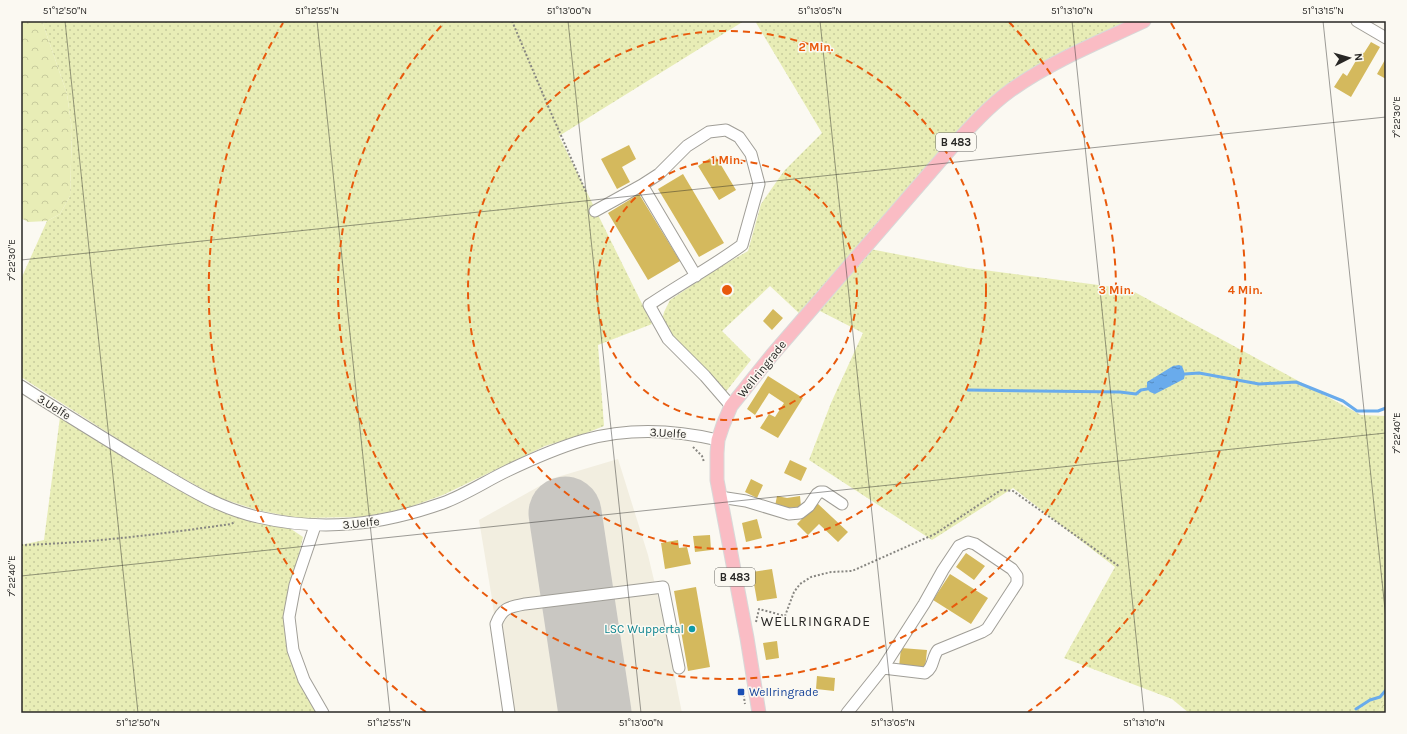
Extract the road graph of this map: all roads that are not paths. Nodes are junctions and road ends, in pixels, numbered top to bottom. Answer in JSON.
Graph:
{"nodes":[{"id":1,"x":1144,"y":21,"type":"edge"},
{"id":2,"x":1359,"y":22,"type":"edge"},
{"id":3,"x":1386,"y":38,"type":"edge"},
{"id":4,"x":642,"y":185,"type":"junction"},
{"id":5,"x":595,"y":211,"type":"dead end"},
{"id":6,"x":696,"y":276,"type":"junction"},
{"id":7,"x":21,"y":386,"type":"edge"},
{"id":8,"x":731,"y":406,"type":"junction"},
{"id":9,"x":718,"y":440,"type":"junction"},
{"id":10,"x":720,"y":497,"type":"junction"},
{"id":11,"x":842,"y":504,"type":"dead end"},
{"id":12,"x":315,"y":526,"type":"junction"},
{"id":13,"x":679,"y":668,"type":"dead end"},
{"id":14,"x":883,"y":668,"type":"junction"},
{"id":15,"x":323,"y":713,"type":"edge"},
{"id":16,"x":509,"y":713,"type":"edge"},
{"id":17,"x":759,"y":713,"type":"edge"},
{"id":18,"x":847,"y":713,"type":"edge"}],
"edges":[{"from":1,"to":8,"type":"main road","name":"Wellringrade","number":"B 483"},
{"from":2,"to":3,"type":"street"},
{"from":4,"to":5,"type":"street"},
{"from":4,"to":6,"type":"street"},
{"from":4,"to":6,"type":"street"},
{"from":6,"to":8,"type":"street"},
{"from":7,"to":12,"type":"street","name":"3.Uelfe"},
{"from":8,"to":9,"type":"main road","name":"Wellringrade","number":"B 483"},
{"from":9,"to":10,"type":"main road","name":"Wellringrade","number":"B 483"},
{"from":9,"to":12,"type":"street","name":"3.Uelfe"},
{"from":10,"to":11,"type":"street"},
{"from":10,"to":17,"type":"main road","name":"Wellringrade","number":"B 483"},
{"from":12,"to":15,"type":"street"},
{"from":13,"to":16,"type":"street"},
{"from":14,"to":14,"type":"street"},
{"from":14,"to":18,"type":"street"}]}
